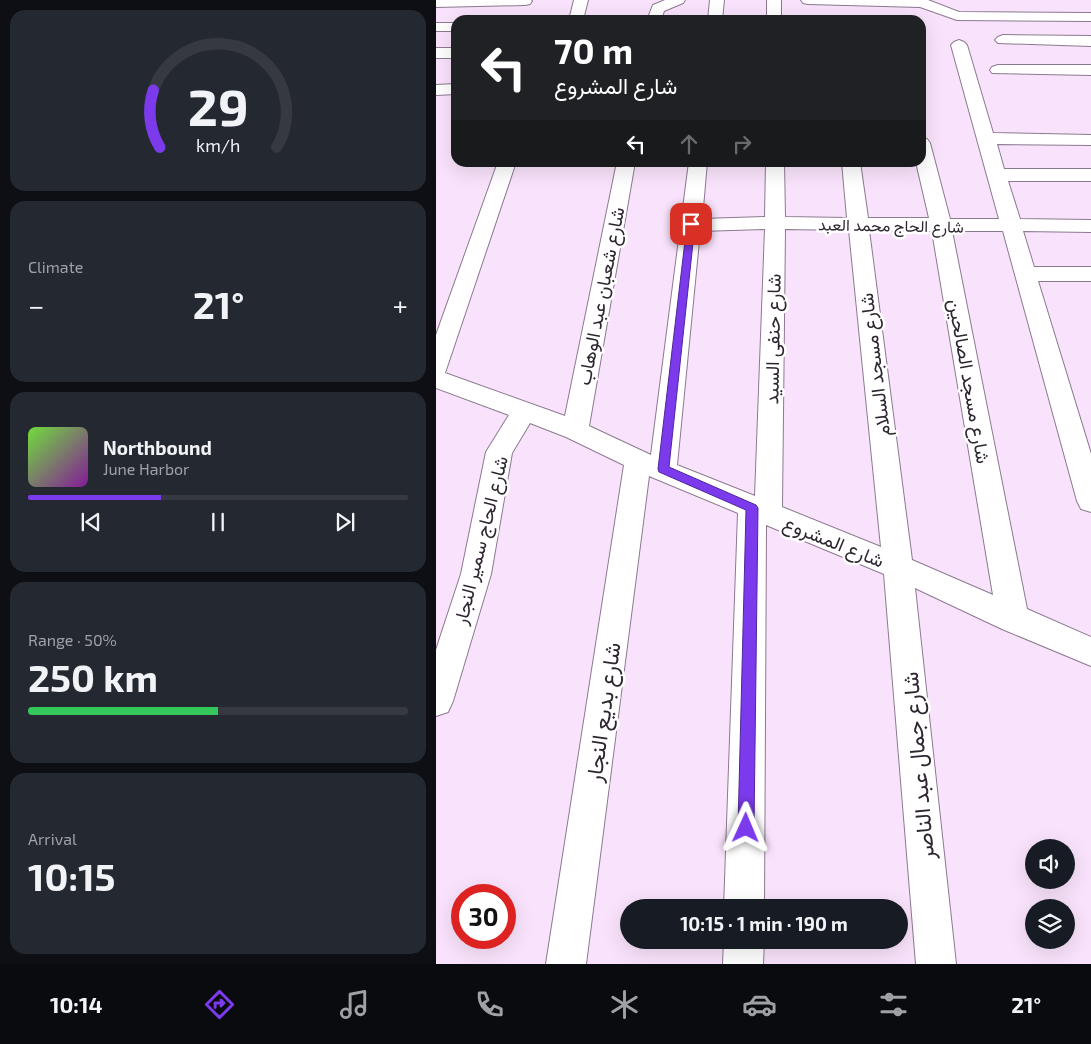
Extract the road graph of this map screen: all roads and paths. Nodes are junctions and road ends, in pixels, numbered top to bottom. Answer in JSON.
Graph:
{"nodes":[{"id":1,"x":581,"y":0,"type":"edge"},
{"id":2,"x":678,"y":0,"type":"edge"},
{"id":3,"x":717,"y":0,"type":"edge"},
{"id":4,"x":774,"y":0,"type":"edge"},
{"id":5,"x":808,"y":0,"type":"edge"},
{"id":6,"x":1009,"y":0,"type":"edge"},
{"id":7,"x":1074,"y":0,"type":"edge"},
{"id":8,"x":886,"y":2,"type":"junction"},
{"id":9,"x":919,"y":2,"type":"edge"},
{"id":10,"x":436,"y":3,"type":"edge"},
{"id":11,"x":523,"y":5,"type":"edge"},
{"id":12,"x":835,"y":5,"type":"edge"},
{"id":13,"x":577,"y":15,"type":"edge"},
{"id":14,"x":656,"y":15,"type":"edge"},
{"id":15,"x":716,"y":15,"type":"edge"},
{"id":16,"x":774,"y":15,"type":"edge"},
{"id":17,"x":889,"y":15,"type":"edge"},
{"id":18,"x":1020,"y":17,"type":"junction"},
{"id":19,"x":1089,"y":17,"type":"edge"},
{"id":20,"x":436,"y":27,"type":"edge"},
{"id":21,"x":451,"y":27,"type":"edge"},
{"id":22,"x":1003,"y":40,"type":"dead end"},
{"id":23,"x":1091,"y":41,"type":"edge"},
{"id":24,"x":959,"y":45,"type":"dead end"},
{"id":25,"x":451,"y":53,"type":"edge"},
{"id":26,"x":436,"y":54,"type":"edge"},
{"id":27,"x":998,"y":70,"type":"dead end"},
{"id":28,"x":1091,"y":70,"type":"edge"},
{"id":29,"x":451,"y":89,"type":"edge"},
{"id":30,"x":436,"y":90,"type":"edge"},
{"id":31,"x":986,"y":138,"type":"junction"},
{"id":32,"x":1091,"y":140,"type":"edge"},
{"id":33,"x":926,"y":164,"type":"edge"},
{"id":34,"x":505,"y":167,"type":"edge"},
{"id":35,"x":625,"y":167,"type":"edge"},
{"id":36,"x":697,"y":167,"type":"edge"},
{"id":37,"x":775,"y":167,"type":"edge"},
{"id":38,"x":852,"y":167,"type":"edge"},
{"id":39,"x":997,"y":175,"type":"junction"},
{"id":40,"x":1091,"y":175,"type":"edge"},
{"id":41,"x":775,"y":223,"type":"junction"},
{"id":42,"x":691,"y":224,"type":"junction"},
{"id":43,"x":858,"y":225,"type":"junction"},
{"id":44,"x":941,"y":225,"type":"junction"},
{"id":45,"x":1012,"y":226,"type":"junction"},
{"id":46,"x":1091,"y":226,"type":"edge"},
{"id":47,"x":1025,"y":274,"type":"junction"},
{"id":48,"x":1091,"y":274,"type":"edge"},
{"id":49,"x":436,"y":369,"type":"edge"},
{"id":50,"x":436,"y":378,"type":"edge"},
{"id":51,"x":525,"y":411,"type":"junction"},
{"id":52,"x":1080,"y":426,"type":"edge"},
{"id":53,"x":575,"y":430,"type":"junction"},
{"id":54,"x":651,"y":465,"type":"junction"},
{"id":55,"x":1091,"y":501,"type":"edge"},
{"id":56,"x":760,"y":511,"type":"junction"},
{"id":57,"x":898,"y":567,"type":"junction"},
{"id":58,"x":1013,"y":619,"type":"junction"},
{"id":59,"x":1091,"y":652,"type":"edge"},
{"id":60,"x":436,"y":701,"type":"edge"},
{"id":61,"x":744,"y":899,"type":"edge"},
{"id":62,"x":744,"y":949,"type":"edge"},
{"id":63,"x":566,"y":964,"type":"edge"},
{"id":64,"x":743,"y":964,"type":"edge"},
{"id":65,"x":936,"y":964,"type":"edge"}],
"edges":[{"from":1,"to":13,"type":"street"},
{"from":2,"to":14,"type":"street"},
{"from":3,"to":15,"type":"street"},
{"from":4,"to":16,"type":"street"},
{"from":5,"to":12,"type":"street"},
{"from":6,"to":18,"type":"street"},
{"from":7,"to":19,"type":"street"},
{"from":8,"to":9,"type":"street"},
{"from":8,"to":12,"type":"street"},
{"from":8,"to":17,"type":"street"},
{"from":9,"to":18,"type":"street"},
{"from":10,"to":11,"type":"street"},
{"from":18,"to":19,"type":"street"},
{"from":20,"to":21,"type":"street"},
{"from":22,"to":23,"type":"street"},
{"from":24,"to":31,"type":"street"},
{"from":25,"to":26,"type":"street"},
{"from":27,"to":28,"type":"street"},
{"from":29,"to":30,"type":"street"},
{"from":31,"to":32,"type":"street"},
{"from":31,"to":39,"type":"street"},
{"from":33,"to":44,"type":"street","name":"شارع مسجد الصالحين"},
{"from":34,"to":49,"type":"street"},
{"from":35,"to":53,"type":"street","name":"شارع شعبان عبد الوهاب"},
{"from":36,"to":42,"type":"street","name":"شارع بديع النجار"},
{"from":37,"to":41,"type":"street","name":"شارع حنفى السيد"},
{"from":38,"to":43,"type":"street","name":"شارع مسجد السلام"},
{"from":39,"to":40,"type":"street"},
{"from":39,"to":45,"type":"street"},
{"from":41,"to":42,"type":"street","name":"شارع الحاج محمد العبد"},
{"from":41,"to":43,"type":"street","name":"شارع الحاج محمد العبد"},
{"from":41,"to":56,"type":"street","name":"شارع حنفى السيد"},
{"from":42,"to":54,"type":"street","name":"شارع بديع النجار"},
{"from":43,"to":44,"type":"street","name":"شارع الحاج محمد العبد"},
{"from":43,"to":57,"type":"street","name":"شارع مسجد السلام"},
{"from":44,"to":45,"type":"street","name":"شارع الحاج محمد العبد"},
{"from":44,"to":58,"type":"street","name":"شارع مسجد الصالحين"},
{"from":45,"to":46,"type":"street","name":"شارع الحاج محمد العبد"},
{"from":45,"to":47,"type":"street"},
{"from":47,"to":48,"type":"street"},
{"from":47,"to":52,"type":"street"},
{"from":50,"to":51,"type":"street","name":"شارع المشروع"},
{"from":51,"to":53,"type":"street","name":"شارع المشروع"},
{"from":51,"to":60,"type":"street","name":"شارع الحاج سمير النجار"},
{"from":52,"to":55,"type":"street"},
{"from":53,"to":54,"type":"street","name":"شارع المشروع"},
{"from":54,"to":56,"type":"street","name":"شارع المشروع"},
{"from":54,"to":63,"type":"street","name":"شارع بديع النجار"},
{"from":56,"to":57,"type":"street","name":"شارع المشروع"},
{"from":56,"to":61,"type":"street","name":"شارع حنفى السيد"},
{"from":57,"to":58,"type":"street","name":"شارع المشروع"},
{"from":57,"to":65,"type":"street","name":"شارع جمال عبد الناصر"},
{"from":58,"to":59,"type":"street","name":"شارع المشروع"},
{"from":62,"to":64,"type":"street"}]}
